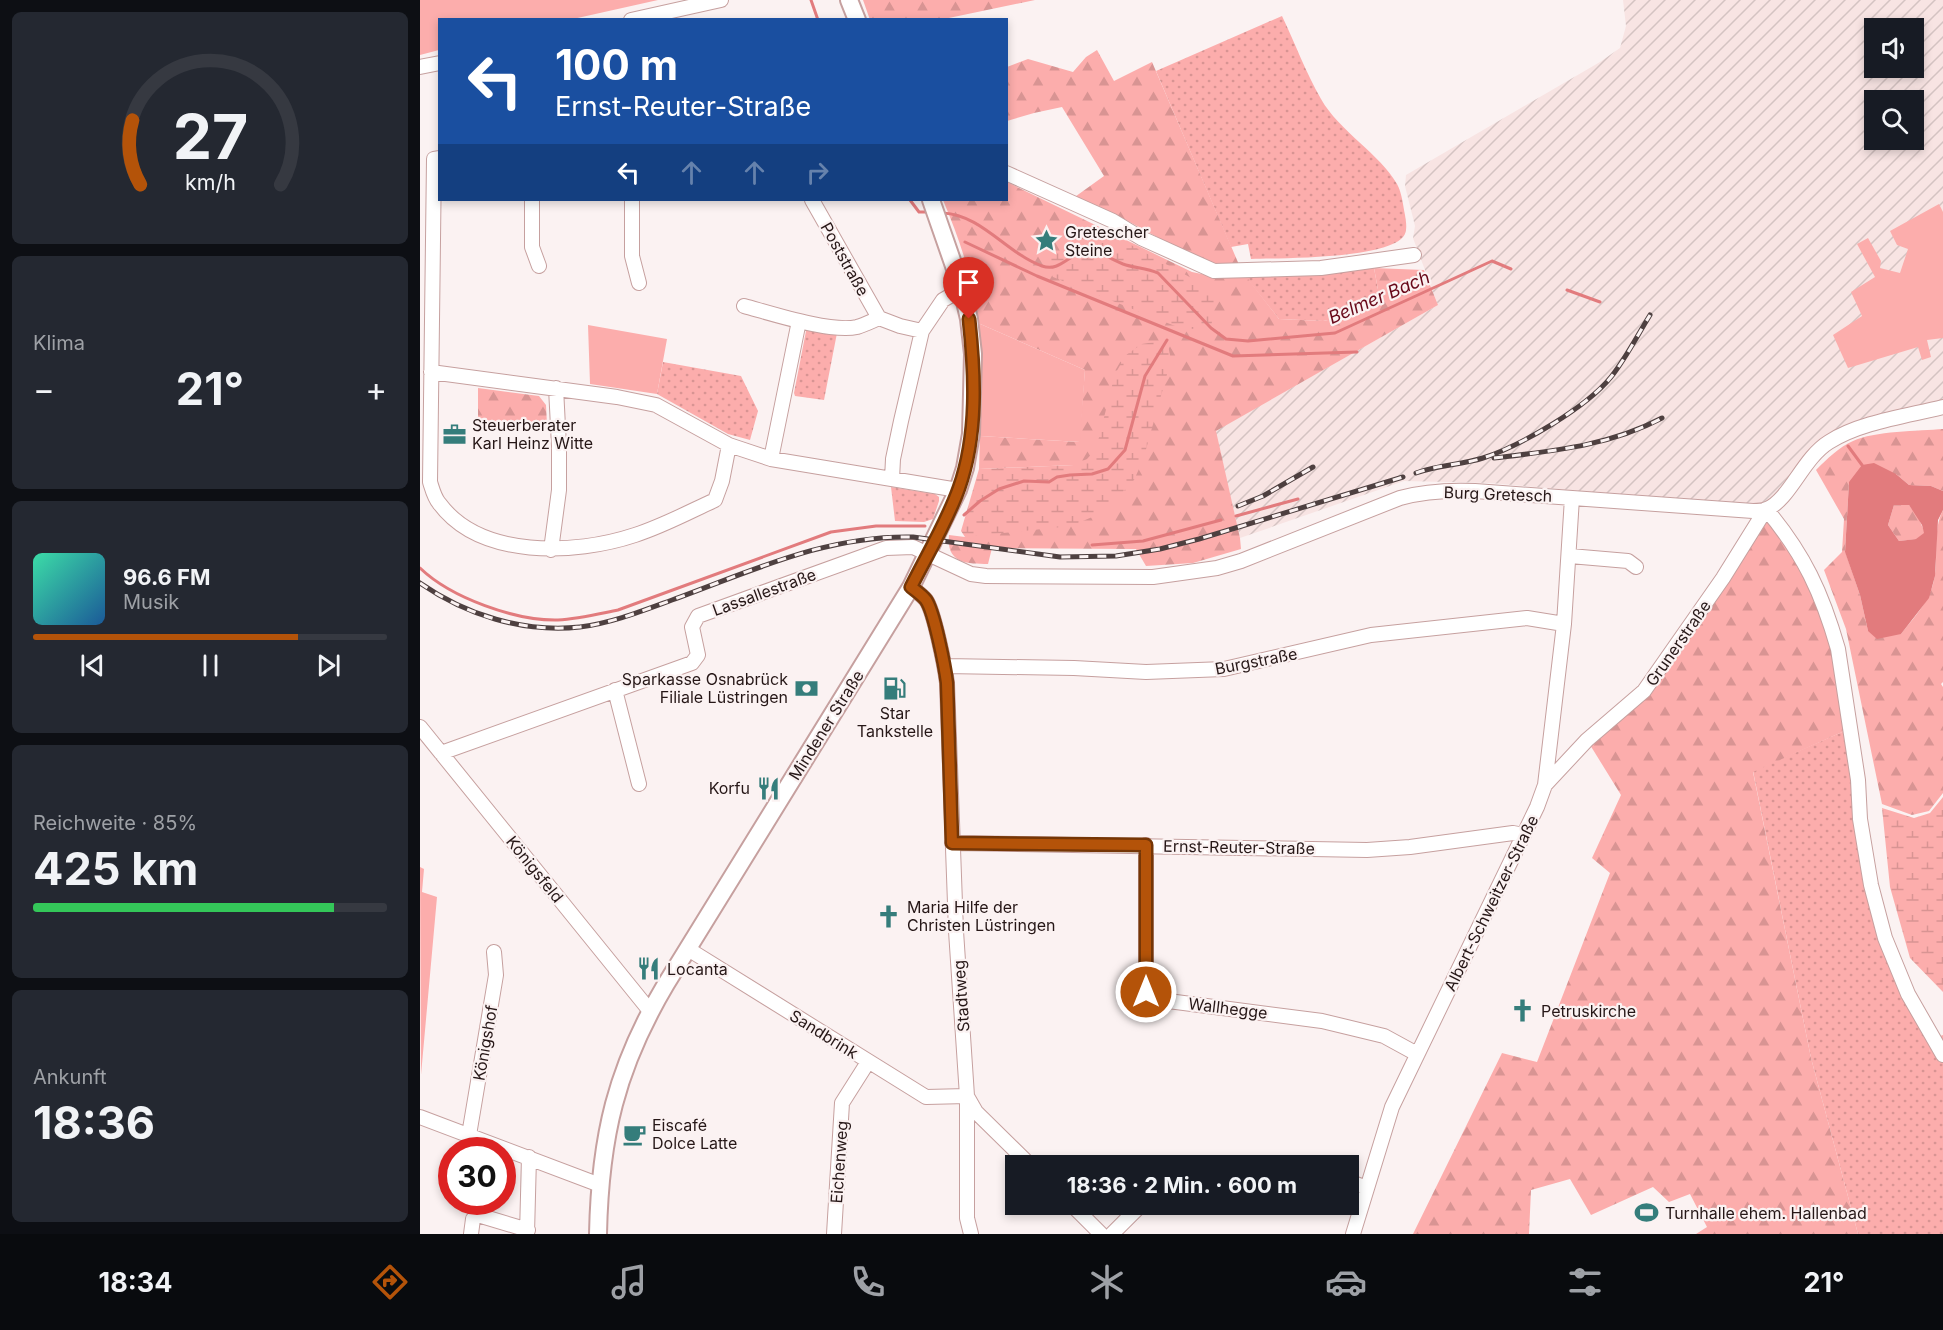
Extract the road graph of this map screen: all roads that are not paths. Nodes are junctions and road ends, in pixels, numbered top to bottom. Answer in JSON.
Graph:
{"nodes":[{"id":1,"x":721,"y":0,"type":"edge"},
{"id":2,"x":849,"y":0,"type":"edge"},
{"id":3,"x":640,"y":18,"type":"edge"},
{"id":4,"x":856,"y":18,"type":"edge"},
{"id":5,"x":438,"y":64,"type":"edge"},
{"id":6,"x":420,"y":68,"type":"edge"},
{"id":7,"x":437,"y":158,"type":"edge"},
{"id":8,"x":1008,"y":174,"type":"edge"},
{"id":9,"x":532,"y":201,"type":"edge"},
{"id":10,"x":632,"y":201,"type":"edge"},
{"id":11,"x":813,"y":201,"type":"edge"},
{"id":12,"x":931,"y":201,"type":"edge"},
{"id":13,"x":1414,"y":255,"type":"dead end"},
{"id":14,"x":539,"y":266,"type":"dead end"},
{"id":15,"x":639,"y":283,"type":"dead end"},
{"id":16,"x":962,"y":289,"type":"junction"},
{"id":17,"x":744,"y":306,"type":"dead end"},
{"id":18,"x":879,"y":318,"type":"junction"},
{"id":19,"x":799,"y":321,"type":"junction"},
{"id":20,"x":922,"y":331,"type":"junction"},
{"id":21,"x":431,"y":372,"type":"junction"},
{"id":22,"x":556,"y":388,"type":"junction"},
{"id":23,"x":1943,"y":406,"type":"edge"},
{"id":24,"x":729,"y":445,"type":"junction"},
{"id":25,"x":771,"y":459,"type":"junction"},
{"id":26,"x":892,"y":480,"type":"junction"},
{"id":27,"x":958,"y":490,"type":"junction"},
{"id":28,"x":1572,"y":498,"type":"junction"},
{"id":29,"x":1766,"y":509,"type":"junction"},
{"id":30,"x":551,"y":550,"type":"junction"},
{"id":31,"x":928,"y":554,"type":"junction"},
{"id":32,"x":1570,"y":556,"type":"junction"},
{"id":33,"x":1636,"y":567,"type":"dead end"},
{"id":34,"x":911,"y":587,"type":"junction"},
{"id":35,"x":1564,"y":624,"type":"junction"},
{"id":36,"x":945,"y":666,"type":"junction"},
{"id":37,"x":615,"y":690,"type":"junction"},
{"id":38,"x":420,"y":727,"type":"edge"},
{"id":39,"x":441,"y":753,"type":"junction"},
{"id":40,"x":639,"y":784,"type":"dead end"},
{"id":41,"x":1545,"y":785,"type":"junction"},
{"id":42,"x":1524,"y":835,"type":"junction"},
{"id":43,"x":952,"y":843,"type":"junction"},
{"id":44,"x":1146,"y":845,"type":"junction"},
{"id":45,"x":688,"y":949,"type":"junction"},
{"id":46,"x":494,"y":952,"type":"dead end"},
{"id":47,"x":650,"y":1011,"type":"junction"},
{"id":48,"x":1417,"y":1054,"type":"junction"},
{"id":49,"x":1943,"y":1055,"type":"edge"},
{"id":50,"x":868,"y":1062,"type":"junction"},
{"id":51,"x":967,"y":1096,"type":"junction"},
{"id":52,"x":420,"y":1117,"type":"edge"},
{"id":53,"x":469,"y":1135,"type":"junction"},
{"id":54,"x":1020,"y":1155,"type":"edge"},
{"id":55,"x":529,"y":1157,"type":"junction"},
{"id":56,"x":600,"y":1185,"type":"junction"},
{"id":57,"x":1359,"y":1185,"type":"edge"},
{"id":58,"x":1367,"y":1188,"type":"junction"},
{"id":59,"x":1082,"y":1215,"type":"edge"},
{"id":60,"x":1131,"y":1215,"type":"edge"},
{"id":61,"x":528,"y":1232,"type":"edge"},
{"id":62,"x":471,"y":1234,"type":"edge"},
{"id":63,"x":598,"y":1234,"type":"edge"},
{"id":64,"x":834,"y":1234,"type":"edge"},
{"id":65,"x":971,"y":1234,"type":"edge"},
{"id":66,"x":1101,"y":1234,"type":"edge"},
{"id":67,"x":1112,"y":1234,"type":"edge"},
{"id":68,"x":1353,"y":1234,"type":"edge"}],
"edges":[{"from":1,"to":3,"type":"street"},
{"from":2,"to":4,"type":"main road"},
{"from":5,"to":6,"type":"street"},
{"from":7,"to":21,"type":"street"},
{"from":8,"to":13,"type":"street"},
{"from":9,"to":14,"type":"street"},
{"from":10,"to":15,"type":"street"},
{"from":11,"to":18,"type":"street","name":"Poststraße"},
{"from":12,"to":16,"type":"main road","name":"Mindener Straße"},
{"from":16,"to":20,"type":"street"},
{"from":16,"to":27,"type":"main road","name":"Mindener Straße"},
{"from":17,"to":19,"type":"street"},
{"from":18,"to":19,"type":"street"},
{"from":18,"to":20,"type":"street"},
{"from":19,"to":25,"type":"street"},
{"from":20,"to":26,"type":"street"},
{"from":21,"to":22,"type":"street"},
{"from":21,"to":30,"type":"street"},
{"from":22,"to":24,"type":"street"},
{"from":22,"to":30,"type":"street"},
{"from":23,"to":29,"type":"street"},
{"from":24,"to":25,"type":"street"},
{"from":24,"to":30,"type":"street"},
{"from":25,"to":26,"type":"street"},
{"from":26,"to":27,"type":"street"},
{"from":27,"to":31,"type":"main road","name":"Mindener Straße"},
{"from":28,"to":29,"type":"street","name":"Burg Gretesch"},
{"from":28,"to":31,"type":"street","name":"Burg Gretesch"},
{"from":28,"to":32,"type":"street","name":"Albert-Schweitzer-Straße"},
{"from":29,"to":41,"type":"street","name":"Grunerstraße"},
{"from":29,"to":49,"type":"street"},
{"from":31,"to":34,"type":"main road","name":"Mindener Straße"},
{"from":31,"to":37,"type":"street","name":"Lassallestraße"},
{"from":32,"to":33,"type":"street"},
{"from":32,"to":35,"type":"street","name":"Albert-Schweitzer-Straße"},
{"from":34,"to":36,"type":"street","name":"Stadtweg"},
{"from":34,"to":45,"type":"main road","name":"Mindener Straße"},
{"from":35,"to":36,"type":"street","name":"Burgstraße"},
{"from":35,"to":41,"type":"street","name":"Albert-Schweitzer-Straße"},
{"from":36,"to":43,"type":"street","name":"Stadtweg"},
{"from":37,"to":39,"type":"street","name":"Lassallestraße"},
{"from":37,"to":40,"type":"street"},
{"from":38,"to":39,"type":"street","name":"Königsfeld"},
{"from":39,"to":47,"type":"street","name":"Königsfeld"},
{"from":41,"to":42,"type":"street","name":"Albert-Schweitzer-Straße"},
{"from":42,"to":44,"type":"street","name":"Ernst-Reuter-Straße"},
{"from":42,"to":48,"type":"street","name":"Albert-Schweitzer-Straße"},
{"from":43,"to":44,"type":"street","name":"Ernst-Reuter-Straße"},
{"from":43,"to":51,"type":"street","name":"Stadtweg"},
{"from":44,"to":48,"type":"street","name":"Wallhegge"},
{"from":45,"to":47,"type":"main road","name":"Mindener Straße"},
{"from":45,"to":50,"type":"street","name":"Sandbrink"},
{"from":46,"to":53,"type":"street","name":"Königshof"},
{"from":47,"to":56,"type":"main road","name":"Mindener Straße"},
{"from":48,"to":58,"type":"street","name":"Albert-Schweitzer-Straße"},
{"from":50,"to":51,"type":"street","name":"Sandbrink"},
{"from":50,"to":64,"type":"street","name":"Eichenweg"},
{"from":51,"to":54,"type":"street"},
{"from":51,"to":65,"type":"street","name":"Stadtweg"},
{"from":52,"to":53,"type":"street"},
{"from":53,"to":55,"type":"street"},
{"from":55,"to":56,"type":"street"},
{"from":55,"to":61,"type":"street"},
{"from":56,"to":63,"type":"main road","name":"Mindener Straße"},
{"from":57,"to":58,"type":"street"},
{"from":58,"to":68,"type":"street","name":"Albert-Schweitzer-Straße"},
{"from":59,"to":66,"type":"street"},
{"from":60,"to":67,"type":"street"},
{"from":61,"to":62,"type":"street"}]}
